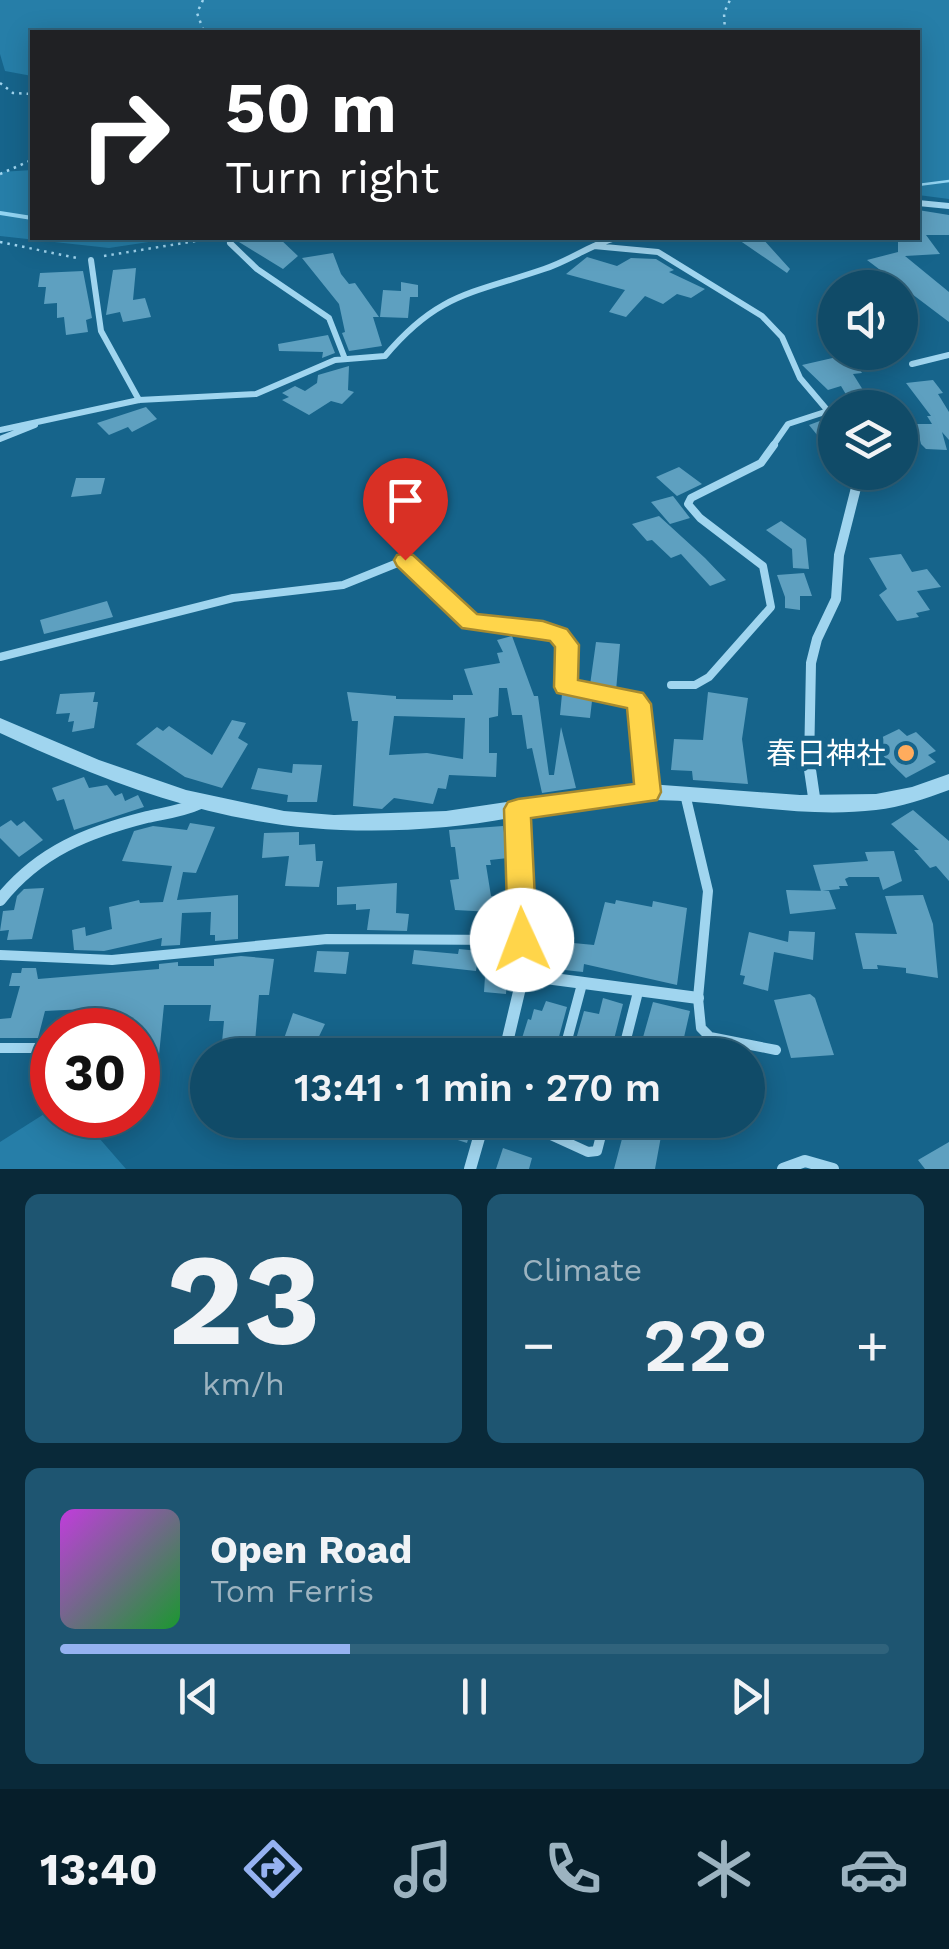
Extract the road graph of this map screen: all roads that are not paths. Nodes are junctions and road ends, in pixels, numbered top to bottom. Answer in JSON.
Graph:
{"nodes":[{"id":1,"x":920,"y":203,"type":"edge"},
{"id":2,"x":949,"y":206,"type":"edge"},
{"id":3,"x":594,"y":242,"type":"edge"},
{"id":4,"x":230,"y":243,"type":"road end"},
{"id":5,"x":92,"y":260,"type":"road end"},
{"id":6,"x":949,"y":355,"type":"edge"},
{"id":7,"x":344,"y":358,"type":"junction"},
{"id":8,"x":918,"y":363,"type":"edge"},
{"id":9,"x":818,"y":399,"type":"edge"},
{"id":10,"x":139,"y":400,"type":"junction"},
{"id":11,"x":818,"y":418,"type":"edge"},
{"id":12,"x":38,"y":422,"type":"junction"},
{"id":13,"x":0,"y":430,"type":"edge"},
{"id":14,"x":0,"y":440,"type":"edge"},
{"id":15,"x":855,"y":490,"type":"edge"},
{"id":16,"x":0,"y":657,"type":"edge"},
{"id":17,"x":671,"y":686,"type":"dead end"},
{"id":18,"x":0,"y":724,"type":"edge"},
{"id":19,"x":949,"y":782,"type":"edge"},
{"id":20,"x":648,"y":792,"type":"junction"},
{"id":21,"x":685,"y":794,"type":"junction"},
{"id":22,"x":200,"y":803,"type":"junction"},
{"id":23,"x":816,"y":804,"type":"junction"},
{"id":24,"x":518,"y":809,"type":"junction"},
{"id":25,"x":0,"y":900,"type":"edge"},
{"id":26,"x":522,"y":940,"type":"junction"},
{"id":27,"x":0,"y":956,"type":"edge"},
{"id":28,"x":523,"y":974,"type":"junction"},
{"id":29,"x":582,"y":984,"type":"junction"},
{"id":30,"x":638,"y":992,"type":"junction"},
{"id":31,"x":698,"y":998,"type":"junction"},
{"id":32,"x":508,"y":1038,"type":"edge"},
{"id":33,"x":568,"y":1038,"type":"edge"},
{"id":34,"x":626,"y":1038,"type":"edge"},
{"id":35,"x":0,"y":1048,"type":"edge"},
{"id":36,"x":30,"y":1048,"type":"edge"},
{"id":37,"x":776,"y":1050,"type":"dead end"},
{"id":38,"x":479,"y":1138,"type":"edge"},
{"id":39,"x":564,"y":1138,"type":"edge"},
{"id":40,"x":600,"y":1138,"type":"edge"},
{"id":41,"x":470,"y":1169,"type":"edge"},
{"id":42,"x":782,"y":1169,"type":"edge"},
{"id":43,"x":833,"y":1169,"type":"edge"}],
"edges":[{"from":1,"to":2,"type":"lane"},
{"from":3,"to":7,"type":"lane"},
{"from":3,"to":9,"type":"lane"},
{"from":4,"to":7,"type":"lane"},
{"from":5,"to":10,"type":"lane"},
{"from":6,"to":8,"type":"lane"},
{"from":7,"to":10,"type":"lane"},
{"from":10,"to":12,"type":"lane"},
{"from":11,"to":17,"type":"lane"},
{"from":12,"to":13,"type":"lane"},
{"from":12,"to":14,"type":"lane"},
{"from":15,"to":23,"type":"street"},
{"from":16,"to":20,"type":"lane"},
{"from":18,"to":22,"type":"street"},
{"from":19,"to":23,"type":"street"},
{"from":20,"to":21,"type":"street"},
{"from":20,"to":24,"type":"street"},
{"from":21,"to":23,"type":"street"},
{"from":21,"to":31,"type":"lane"},
{"from":22,"to":24,"type":"street"},
{"from":22,"to":25,"type":"street"},
{"from":24,"to":26,"type":"street"},
{"from":26,"to":27,"type":"lane"},
{"from":26,"to":28,"type":"street"},
{"from":28,"to":29,"type":"street"},
{"from":28,"to":32,"type":"street"},
{"from":29,"to":30,"type":"street"},
{"from":29,"to":33,"type":"lane"},
{"from":30,"to":31,"type":"street"},
{"from":30,"to":34,"type":"lane"},
{"from":31,"to":37,"type":"lane"},
{"from":35,"to":36,"type":"lane"},
{"from":38,"to":41,"type":"street"},
{"from":39,"to":40,"type":"lane"},
{"from":42,"to":43,"type":"street"}]}
